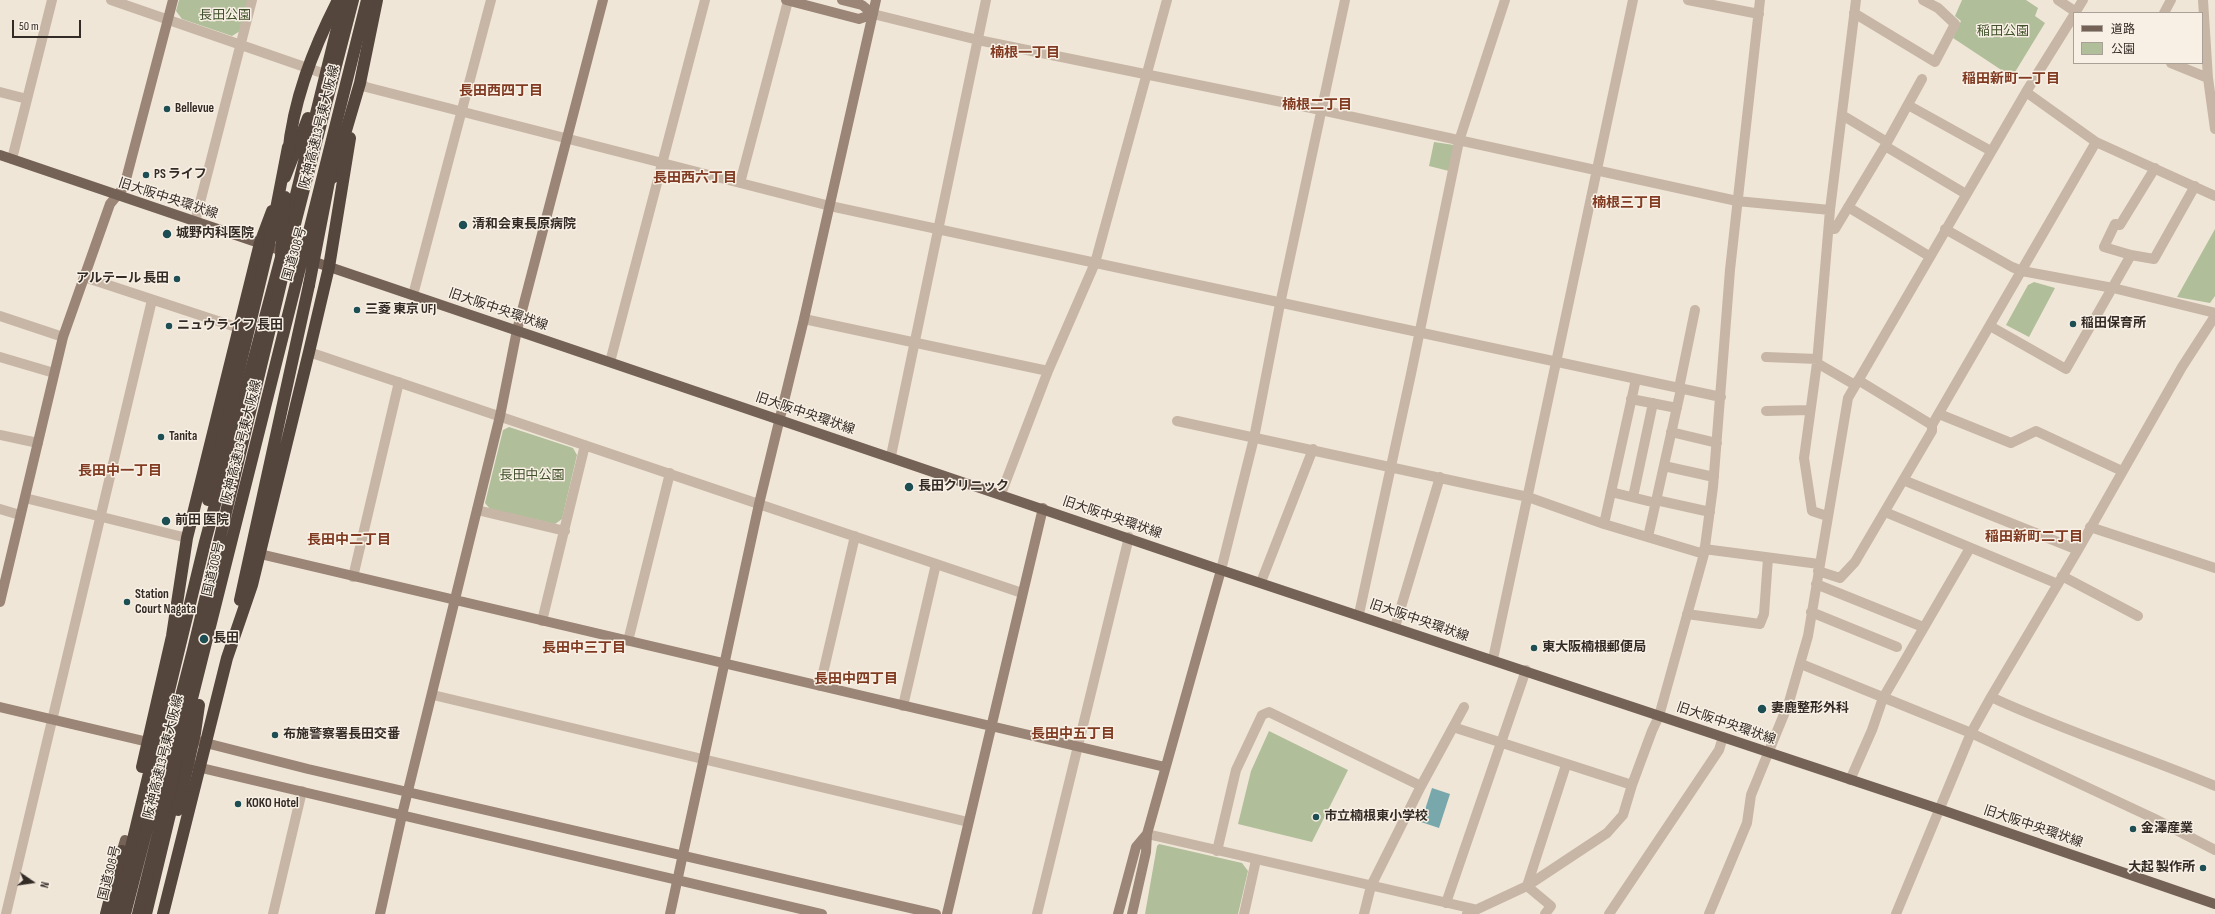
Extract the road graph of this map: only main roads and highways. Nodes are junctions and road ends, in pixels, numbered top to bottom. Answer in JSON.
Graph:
{"nodes":[{"id":1,"x":338,"y":0,"type":"edge"},
{"id":2,"x":344,"y":0,"type":"edge"},
{"id":3,"x":353,"y":0,"type":"edge"},
{"id":4,"x":367,"y":0,"type":"edge"},
{"id":5,"x":377,"y":0,"type":"edge"},
{"id":6,"x":355,"y":47,"type":"junction"},
{"id":7,"x":325,"y":74,"type":"junction"},
{"id":8,"x":360,"y":83,"type":"junction"},
{"id":9,"x":288,"y":147,"type":"junction"},
{"id":10,"x":0,"y":155,"type":"edge"},
{"id":11,"x":260,"y":243,"type":"junction"},
{"id":12,"x":283,"y":251,"type":"junction"},
{"id":13,"x":307,"y":259,"type":"junction"},
{"id":14,"x":329,"y":267,"type":"junction"},
{"id":15,"x":277,"y":298,"type":"junction"},
{"id":16,"x":172,"y":636,"type":"junction"},
{"id":17,"x":193,"y":650,"type":"junction"},
{"id":18,"x":205,"y":654,"type":"junction"},
{"id":19,"x":227,"y":658,"type":"junction"},
{"id":20,"x":125,"y":840,"type":"junction"},
{"id":21,"x":2215,"y":904,"type":"edge"},
{"id":22,"x":101,"y":914,"type":"edge"},
{"id":23,"x":106,"y":914,"type":"edge"},
{"id":24,"x":114,"y":914,"type":"edge"},
{"id":25,"x":125,"y":914,"type":"edge"},
{"id":26,"x":138,"y":914,"type":"edge"},
{"id":27,"x":146,"y":914,"type":"edge"},
{"id":28,"x":152,"y":914,"type":"edge"},
{"id":29,"x":163,"y":914,"type":"edge"}],
"edges":[{"from":1,"to":9,"type":"highway","bridge":true},
{"from":2,"to":7,"type":"highway","name":"国道308号"},
{"from":3,"to":15,"type":"highway","name":"阪神高速13号東大阪線","bridge":true},
{"from":4,"to":6,"type":"highway","name":"阪神高速13号東大阪線","bridge":true},
{"from":5,"to":8,"type":"highway","name":"国道308号"},
{"from":6,"to":18,"type":"highway","name":"阪神高速13号東大阪線","bridge":true},
{"from":6,"to":19,"type":"highway","bridge":true},
{"from":7,"to":11,"type":"highway"},
{"from":7,"to":12,"type":"highway","name":"国道308号"},
{"from":8,"to":13,"type":"highway","name":"国道308号"},
{"from":8,"to":14,"type":"highway"},
{"from":9,"to":15,"type":"highway","bridge":true},
{"from":9,"to":16,"type":"highway","bridge":true},
{"from":10,"to":11,"type":"main road","name":"旧大阪中央環状線"},
{"from":11,"to":12,"type":"main road","name":"旧大阪中央環状線"},
{"from":11,"to":16,"type":"highway"},
{"from":12,"to":13,"type":"main road","name":"旧大阪中央環状線"},
{"from":12,"to":24,"type":"highway","name":"国道308号"},
{"from":13,"to":14,"type":"main road","name":"旧大阪中央環状線"},
{"from":13,"to":27,"type":"highway","name":"国道308号"},
{"from":14,"to":19,"type":"highway"},
{"from":14,"to":21,"type":"main road","name":"旧大阪中央環状線"},
{"from":15,"to":17,"type":"highway","name":"阪神高速13号東大阪線","bridge":true},
{"from":16,"to":20,"type":"highway"},
{"from":17,"to":24,"type":"highway","bridge":true},
{"from":17,"to":25,"type":"highway","name":"阪神高速13号東大阪線","bridge":true},
{"from":18,"to":26,"type":"highway","name":"阪神高速13号東大阪線","bridge":true},
{"from":18,"to":28,"type":"highway","bridge":true},
{"from":19,"to":29,"type":"highway"},
{"from":20,"to":22,"type":"main road"},
{"from":20,"to":23,"type":"highway"}]}
